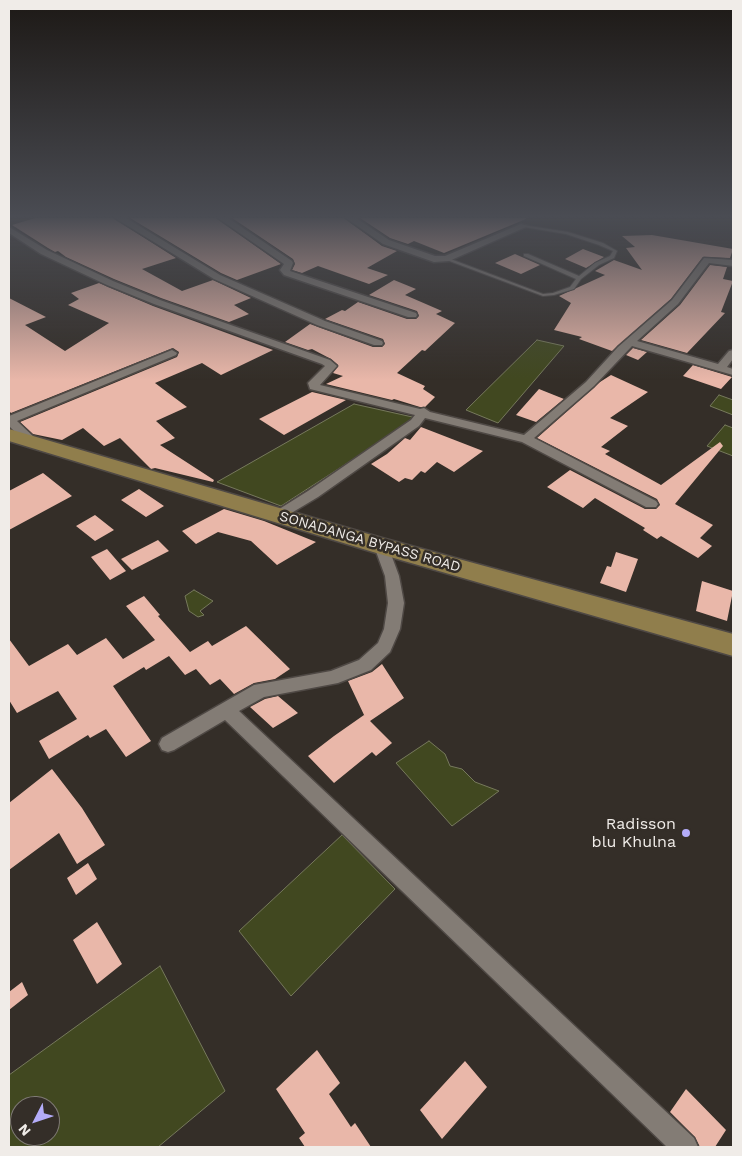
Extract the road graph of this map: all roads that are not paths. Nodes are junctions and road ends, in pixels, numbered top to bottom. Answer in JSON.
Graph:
{"nodes":[{"id":1,"x":86,"y":272,"type":"edge"},
{"id":2,"x":209,"y":272,"type":"edge"},
{"id":3,"x":286,"y":272,"type":"edge"},
{"id":4,"x":481,"y":272,"type":"edge"},
{"id":5,"x":565,"y":272,"type":"edge"},
{"id":6,"x":587,"y":272,"type":"edge"},
{"id":7,"x":698,"y":272,"type":"edge"},
{"id":8,"x":579,"y":278,"type":"junction"},
{"id":9,"x":412,"y":315,"type":"dead end"},
{"id":10,"x":630,"y":342,"type":"junction"},
{"id":11,"x":378,"y":344,"type":"dead end"},
{"id":12,"x":172,"y":353,"type":"dead end"},
{"id":13,"x":733,"y":353,"type":"edge"},
{"id":14,"x":720,"y":368,"type":"junction"},
{"id":15,"x":733,"y":372,"type":"edge"},
{"id":16,"x":424,"y":412,"type":"junction"},
{"id":17,"x":9,"y":420,"type":"edge"},
{"id":18,"x":9,"y":435,"type":"edge"},
{"id":19,"x":526,"y":439,"type":"junction"},
{"id":20,"x":33,"y":443,"type":"junction"},
{"id":21,"x":651,"y":504,"type":"dead end"},
{"id":22,"x":278,"y":516,"type":"junction"},
{"id":23,"x":380,"y":546,"type":"junction"},
{"id":24,"x":733,"y":645,"type":"edge"},
{"id":25,"x":226,"y":710,"type":"junction"},
{"id":26,"x":168,"y":744,"type":"dead end"},
{"id":27,"x":686,"y":1147,"type":"edge"}],
"edges":[{"from":1,"to":16,"type":"street"},
{"from":2,"to":11,"type":"street"},
{"from":3,"to":9,"type":"street"},
{"from":4,"to":8,"type":"lane"},
{"from":5,"to":8,"type":"lane"},
{"from":6,"to":8,"type":"lane"},
{"from":7,"to":10,"type":"street"},
{"from":10,"to":14,"type":"street"},
{"from":10,"to":19,"type":"street"},
{"from":12,"to":17,"type":"street"},
{"from":13,"to":14,"type":"street"},
{"from":14,"to":15,"type":"street"},
{"from":16,"to":19,"type":"street"},
{"from":16,"to":22,"type":"street"},
{"from":17,"to":20,"type":"street"},
{"from":18,"to":20,"type":"main road","name":"SONADANGA BYPASS ROAD"},
{"from":19,"to":21,"type":"street"},
{"from":20,"to":22,"type":"main road","name":"SONADANGA BYPASS ROAD"},
{"from":22,"to":23,"type":"main road","name":"SONADANGA BYPASS ROAD"},
{"from":23,"to":24,"type":"main road","name":"SONADANGA BYPASS ROAD"},
{"from":23,"to":25,"type":"street"},
{"from":25,"to":26,"type":"street"},
{"from":25,"to":27,"type":"street"}]}
